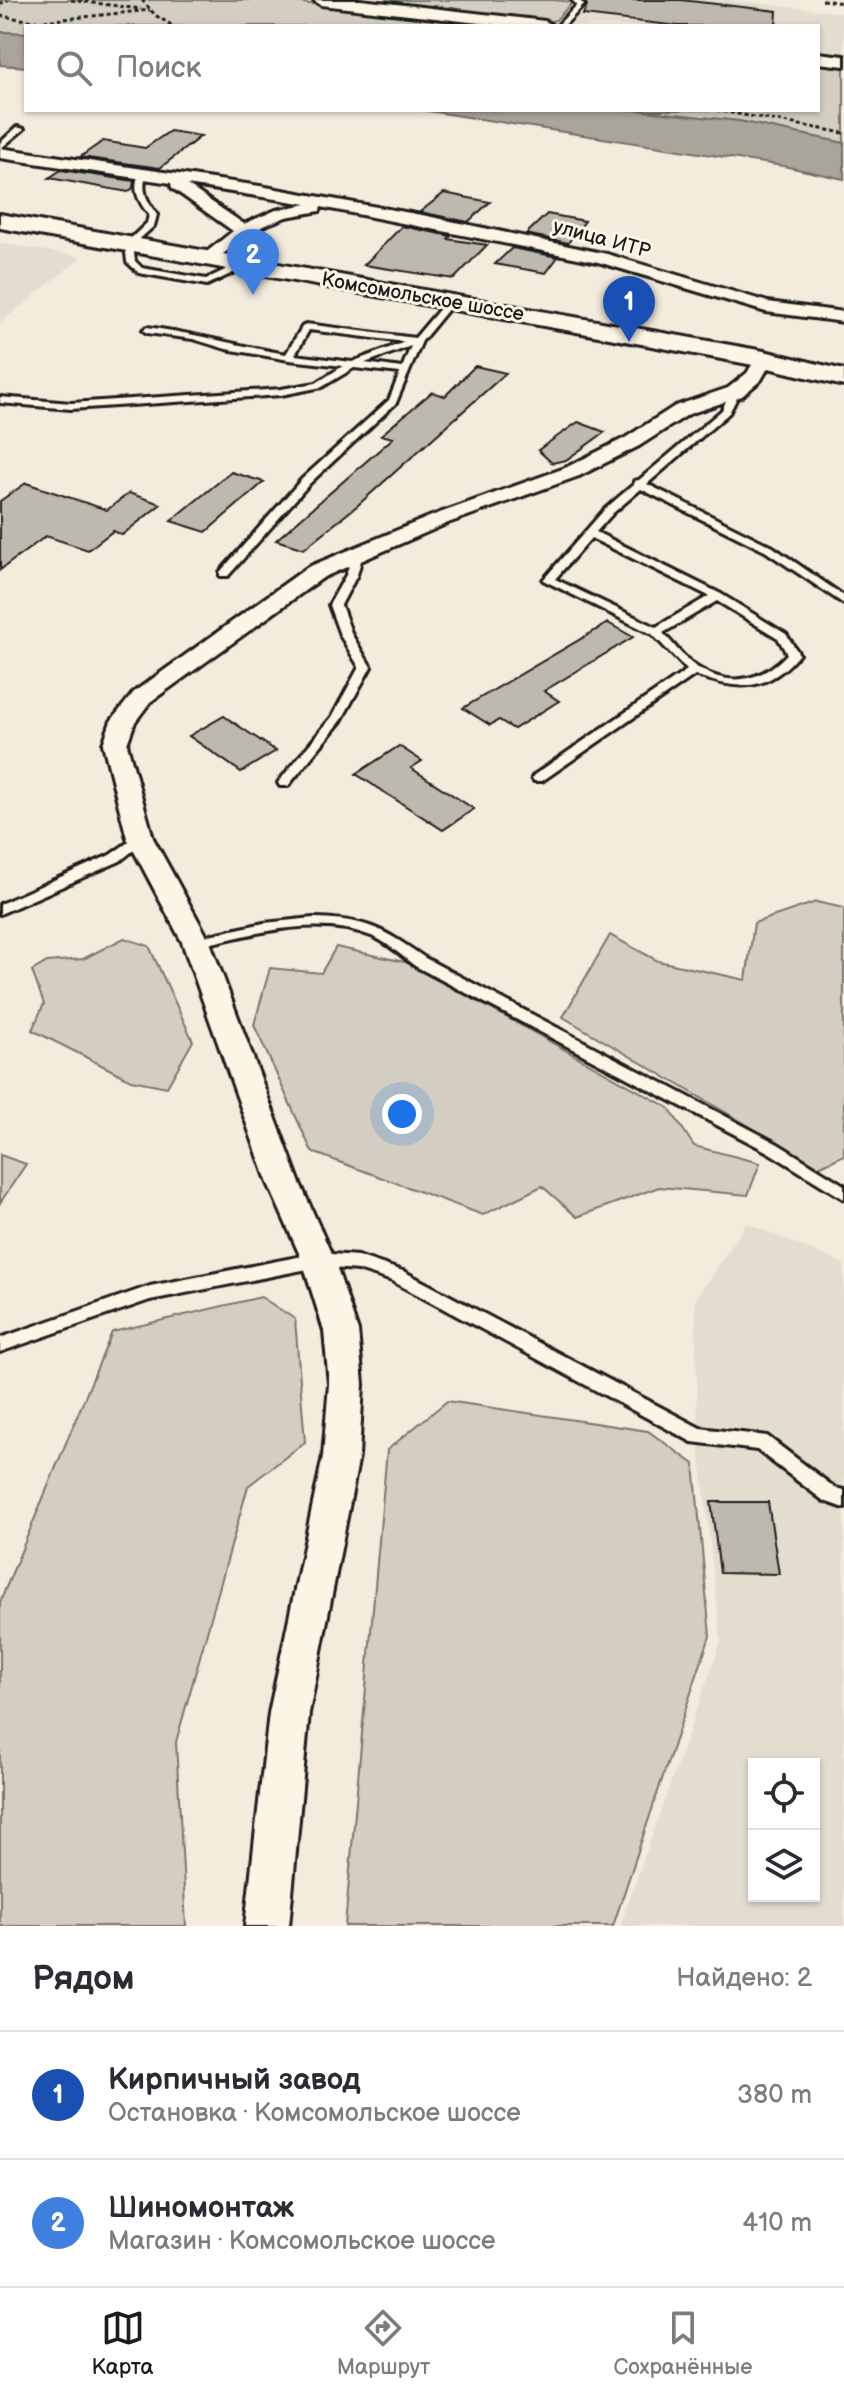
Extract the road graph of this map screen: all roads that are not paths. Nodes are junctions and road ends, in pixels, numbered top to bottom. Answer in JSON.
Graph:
{"nodes":[{"id":1,"x":321,"y":0,"type":"edge"},
{"id":2,"x":575,"y":0,"type":"edge"},
{"id":3,"x":528,"y":24,"type":"edge"},
{"id":4,"x":562,"y":24,"type":"edge"},
{"id":5,"x":820,"y":58,"type":"edge"},
{"id":6,"x":844,"y":61,"type":"edge"},
{"id":7,"x":20,"y":129,"type":"dead end"},
{"id":8,"x":0,"y":150,"type":"edge"},
{"id":9,"x":142,"y":176,"type":"junction"},
{"id":10,"x":164,"y":179,"type":"junction"},
{"id":11,"x":347,"y":208,"type":"junction"},
{"id":12,"x":0,"y":221,"type":"edge"},
{"id":13,"x":241,"y":231,"type":"junction"},
{"id":14,"x":129,"y":244,"type":"junction"},
{"id":15,"x":210,"y":258,"type":"junction"},
{"id":16,"x":245,"y":264,"type":"junction"},
{"id":17,"x":451,"y":301,"type":"junction"},
{"id":18,"x":844,"y":317,"type":"edge"},
{"id":19,"x":147,"y":330,"type":"dead end"},
{"id":20,"x":418,"y":340,"type":"junction"},
{"id":21,"x":289,"y":357,"type":"junction"},
{"id":22,"x":764,"y":359,"type":"junction"},
{"id":23,"x":352,"y":365,"type":"junction"},
{"id":24,"x":405,"y":371,"type":"junction"},
{"id":25,"x":844,"y":378,"type":"edge"},
{"id":26,"x":735,"y":392,"type":"junction"},
{"id":27,"x":0,"y":400,"type":"edge"},
{"id":28,"x":638,"y":483,"type":"junction"},
{"id":29,"x":590,"y":533,"type":"junction"},
{"id":30,"x":357,"y":557,"type":"junction"},
{"id":31,"x":224,"y":574,"type":"dead end"},
{"id":32,"x":717,"y":596,"type":"junction"},
{"id":33,"x":844,"y":601,"type":"edge"},
{"id":34,"x":656,"y":632,"type":"junction"},
{"id":35,"x":694,"y":671,"type":"junction"},
{"id":36,"x":538,"y":778,"type":"dead end"},
{"id":37,"x":284,"y":783,"type":"dead end"},
{"id":38,"x":140,"y":838,"type":"junction"},
{"id":39,"x":0,"y":909,"type":"edge"},
{"id":40,"x":196,"y":942,"type":"junction"},
{"id":41,"x":844,"y":1193,"type":"edge"},
{"id":42,"x":318,"y":1260,"type":"junction"},
{"id":43,"x":0,"y":1345,"type":"edge"},
{"id":44,"x":844,"y":1499,"type":"edge"},
{"id":45,"x":267,"y":1926,"type":"edge"}],
"edges":[{"from":1,"to":3,"type":"street"},
{"from":2,"to":4,"type":"lane"},
{"from":5,"to":6,"type":"street"},
{"from":7,"to":8,"type":"lane"},
{"from":8,"to":9,"type":"street","name":"улица ИТР"},
{"from":9,"to":10,"type":"street","name":"улица ИТР"},
{"from":9,"to":14,"type":"lane"},
{"from":10,"to":11,"type":"street","name":"улица ИТР"},
{"from":10,"to":13,"type":"street","name":"улица ИТР"},
{"from":11,"to":13,"type":"street","name":"улица ИТР"},
{"from":11,"to":18,"type":"street","name":"улица ИТР"},
{"from":12,"to":14,"type":"main road","name":"Комсомольское шоссе"},
{"from":13,"to":15,"type":"street"},
{"from":14,"to":15,"type":"main road","name":"Комсомольское шоссе"},
{"from":14,"to":16,"type":"lane"},
{"from":15,"to":16,"type":"main road","name":"Комсомольское шоссе"},
{"from":16,"to":17,"type":"main road","name":"Комсомольское шоссе"},
{"from":17,"to":20,"type":"lane"},
{"from":17,"to":22,"type":"main road","name":"Комсомольское шоссе"},
{"from":19,"to":21,"type":"lane"},
{"from":20,"to":21,"type":"lane"},
{"from":20,"to":23,"type":"lane"},
{"from":20,"to":24,"type":"lane"},
{"from":21,"to":23,"type":"lane"},
{"from":22,"to":25,"type":"main road","name":"Комсомольское шоссе"},
{"from":22,"to":26,"type":"street"},
{"from":23,"to":24,"type":"lane"},
{"from":23,"to":27,"type":"lane"},
{"from":24,"to":31,"type":"lane"},
{"from":26,"to":28,"type":"lane"},
{"from":26,"to":30,"type":"street"},
{"from":28,"to":29,"type":"lane"},
{"from":28,"to":33,"type":"lane"},
{"from":29,"to":32,"type":"lane"},
{"from":29,"to":34,"type":"lane"},
{"from":30,"to":37,"type":"lane"},
{"from":30,"to":38,"type":"street"},
{"from":32,"to":34,"type":"lane"},
{"from":32,"to":35,"type":"lane"},
{"from":34,"to":35,"type":"lane"},
{"from":35,"to":36,"type":"lane"},
{"from":38,"to":39,"type":"lane"},
{"from":38,"to":40,"type":"street"},
{"from":40,"to":41,"type":"lane"},
{"from":40,"to":42,"type":"street"},
{"from":42,"to":43,"type":"lane"},
{"from":42,"to":44,"type":"lane"},
{"from":42,"to":45,"type":"street"}]}
